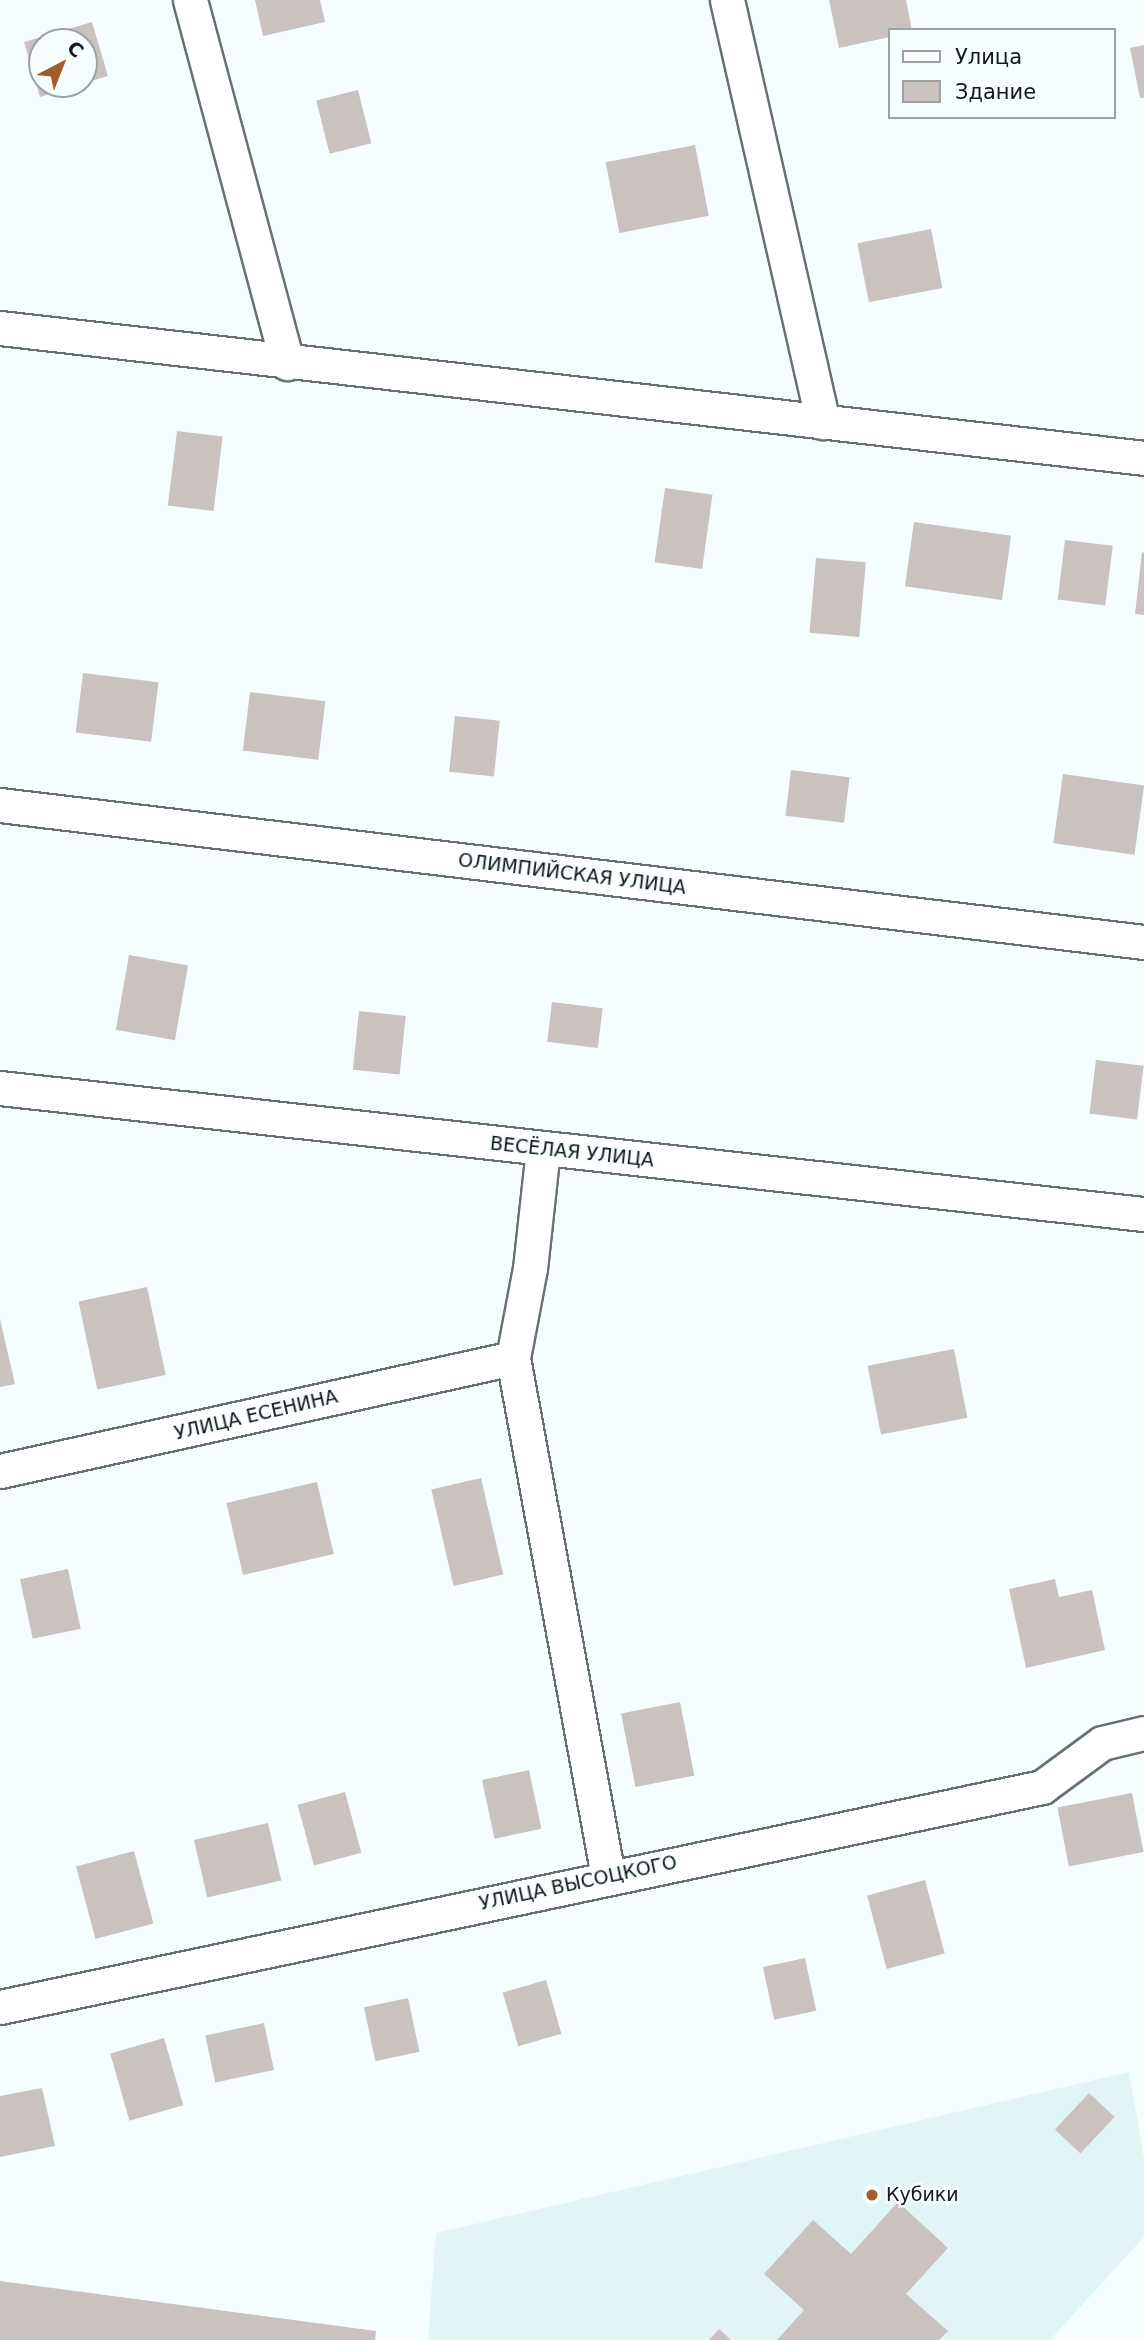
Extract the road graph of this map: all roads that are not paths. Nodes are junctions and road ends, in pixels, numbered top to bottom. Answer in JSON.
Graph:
{"nodes":[{"id":1,"x":190,"y":0,"type":"edge"},
{"id":2,"x":727,"y":0,"type":"edge"},
{"id":3,"x":0,"y":328,"type":"edge"},
{"id":4,"x":287,"y":363,"type":"junction"},
{"id":5,"x":823,"y":422,"type":"junction"},
{"id":6,"x":1144,"y":458,"type":"edge"},
{"id":7,"x":0,"y":805,"type":"edge"},
{"id":8,"x":1144,"y":942,"type":"edge"},
{"id":9,"x":0,"y":1088,"type":"edge"},
{"id":10,"x":543,"y":1149,"type":"junction"},
{"id":11,"x":1144,"y":1214,"type":"edge"},
{"id":12,"x":513,"y":1358,"type":"junction"},
{"id":13,"x":0,"y":1471,"type":"edge"},
{"id":14,"x":1144,"y":1733,"type":"edge"},
{"id":15,"x":608,"y":1876,"type":"junction"},
{"id":16,"x":0,"y":2007,"type":"edge"}],
"edges":[{"from":1,"to":4,"type":"street"},
{"from":2,"to":5,"type":"street"},
{"from":3,"to":4,"type":"street"},
{"from":4,"to":5,"type":"street"},
{"from":5,"to":6,"type":"street"},
{"from":7,"to":8,"type":"street","name":"ОЛИМПИЙСКАЯ УЛИЦА"},
{"from":9,"to":10,"type":"street","name":"ВЕСЁЛАЯ УЛИЦА"},
{"from":10,"to":11,"type":"street","name":"ВЕСЁЛАЯ УЛИЦА"},
{"from":10,"to":12,"type":"street"},
{"from":12,"to":13,"type":"street","name":"УЛИЦА ЕСЕНИНА"},
{"from":12,"to":15,"type":"street"},
{"from":14,"to":15,"type":"street","name":"УЛИЦА ВЫСОЦКОГО"},
{"from":15,"to":16,"type":"street","name":"УЛИЦА ВЫСОЦКОГО"}]}
